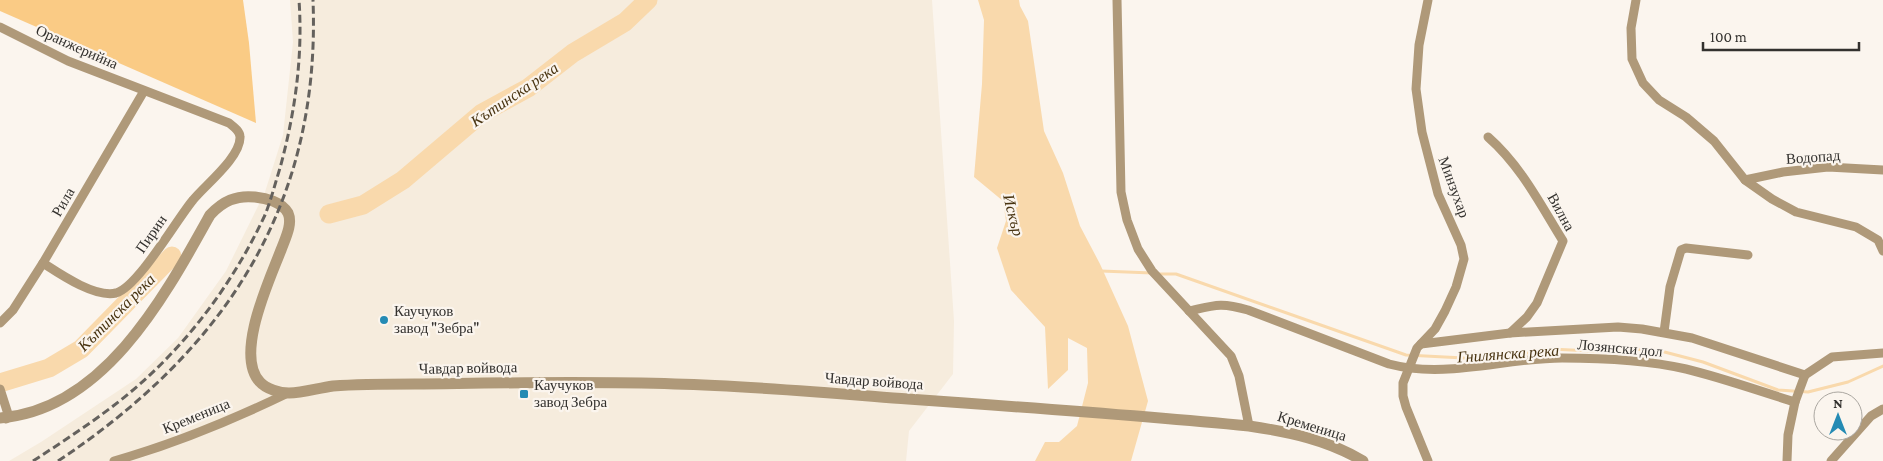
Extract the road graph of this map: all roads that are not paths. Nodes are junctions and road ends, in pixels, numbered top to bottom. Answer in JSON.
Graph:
{"nodes":[{"id":1,"x":1117,"y":0,"type":"edge"},
{"id":2,"x":1428,"y":0,"type":"edge"},
{"id":3,"x":1636,"y":0,"type":"edge"},
{"id":4,"x":0,"y":27,"type":"edge"},
{"id":5,"x":144,"y":90,"type":"junction"},
{"id":6,"x":229,"y":123,"type":"joint"},
{"id":7,"x":1488,"y":137,"type":"dead end"},
{"id":8,"x":1883,"y":170,"type":"edge"},
{"id":9,"x":1746,"y":180,"type":"junction"},
{"id":10,"x":1883,"y":250,"type":"edge"},
{"id":11,"x":1748,"y":255,"type":"dead end"},
{"id":12,"x":43,"y":263,"type":"junction"},
{"id":13,"x":1189,"y":311,"type":"junction"},
{"id":14,"x":0,"y":323,"type":"edge"},
{"id":15,"x":1664,"y":332,"type":"junction"},
{"id":16,"x":1510,"y":334,"type":"junction"},
{"id":17,"x":1419,"y":346,"type":"junction"},
{"id":18,"x":1883,"y":353,"type":"edge"},
{"id":19,"x":1410,"y":366,"type":"junction"},
{"id":20,"x":1803,"y":379,"type":"junction"},
{"id":21,"x":0,"y":390,"type":"edge"},
{"id":22,"x":288,"y":393,"type":"junction"},
{"id":23,"x":1796,"y":399,"type":"junction"},
{"id":24,"x":1883,"y":409,"type":"edge"},
{"id":25,"x":3,"y":419,"type":"edge"},
{"id":26,"x":1249,"y":426,"type":"junction"},
{"id":27,"x":114,"y":461,"type":"edge"},
{"id":28,"x":1363,"y":461,"type":"edge"},
{"id":29,"x":1428,"y":461,"type":"edge"},
{"id":30,"x":1787,"y":461,"type":"edge"},
{"id":31,"x":1831,"y":461,"type":"edge"}],
"edges":[{"from":1,"to":13,"type":"street"},
{"from":2,"to":17,"type":"street","name":"Минзухар"},
{"from":3,"to":9,"type":"street"},
{"from":4,"to":5,"type":"street","name":"Оранжерийна"},
{"from":5,"to":6,"type":"street","name":"Оранжерийна"},
{"from":5,"to":12,"type":"street","name":"Рила"},
{"from":6,"to":12,"type":"street","name":"Пирин"},
{"from":7,"to":16,"type":"street","name":"Вилна"},
{"from":8,"to":9,"type":"street","name":"Водопад"},
{"from":9,"to":10,"type":"street"},
{"from":11,"to":15,"type":"street","name":"Лозянски дол"},
{"from":12,"to":14,"type":"street","name":"Рила"},
{"from":13,"to":19,"type":"street","name":"Лозянски дол"},
{"from":13,"to":26,"type":"street"},
{"from":15,"to":16,"type":"street","name":"Лозянски дол"},
{"from":15,"to":20,"type":"street","name":"Лозянски дол"},
{"from":16,"to":17,"type":"street","name":"Лозянски дол"},
{"from":17,"to":19,"type":"street","name":"Минзухар"},
{"from":18,"to":20,"type":"street"},
{"from":19,"to":23,"type":"street","name":"Лозянски дол"},
{"from":19,"to":29,"type":"street","name":"Минзухар"},
{"from":20,"to":23,"type":"street"},
{"from":21,"to":25,"type":"street"},
{"from":22,"to":25,"type":"street","name":"Чавдар войвода"},
{"from":22,"to":26,"type":"street","name":"Чавдар войвода"},
{"from":22,"to":27,"type":"street","name":"Кременица"},
{"from":23,"to":30,"type":"street"},
{"from":24,"to":31,"type":"street"},
{"from":26,"to":28,"type":"street","name":"Кременица"}]}
